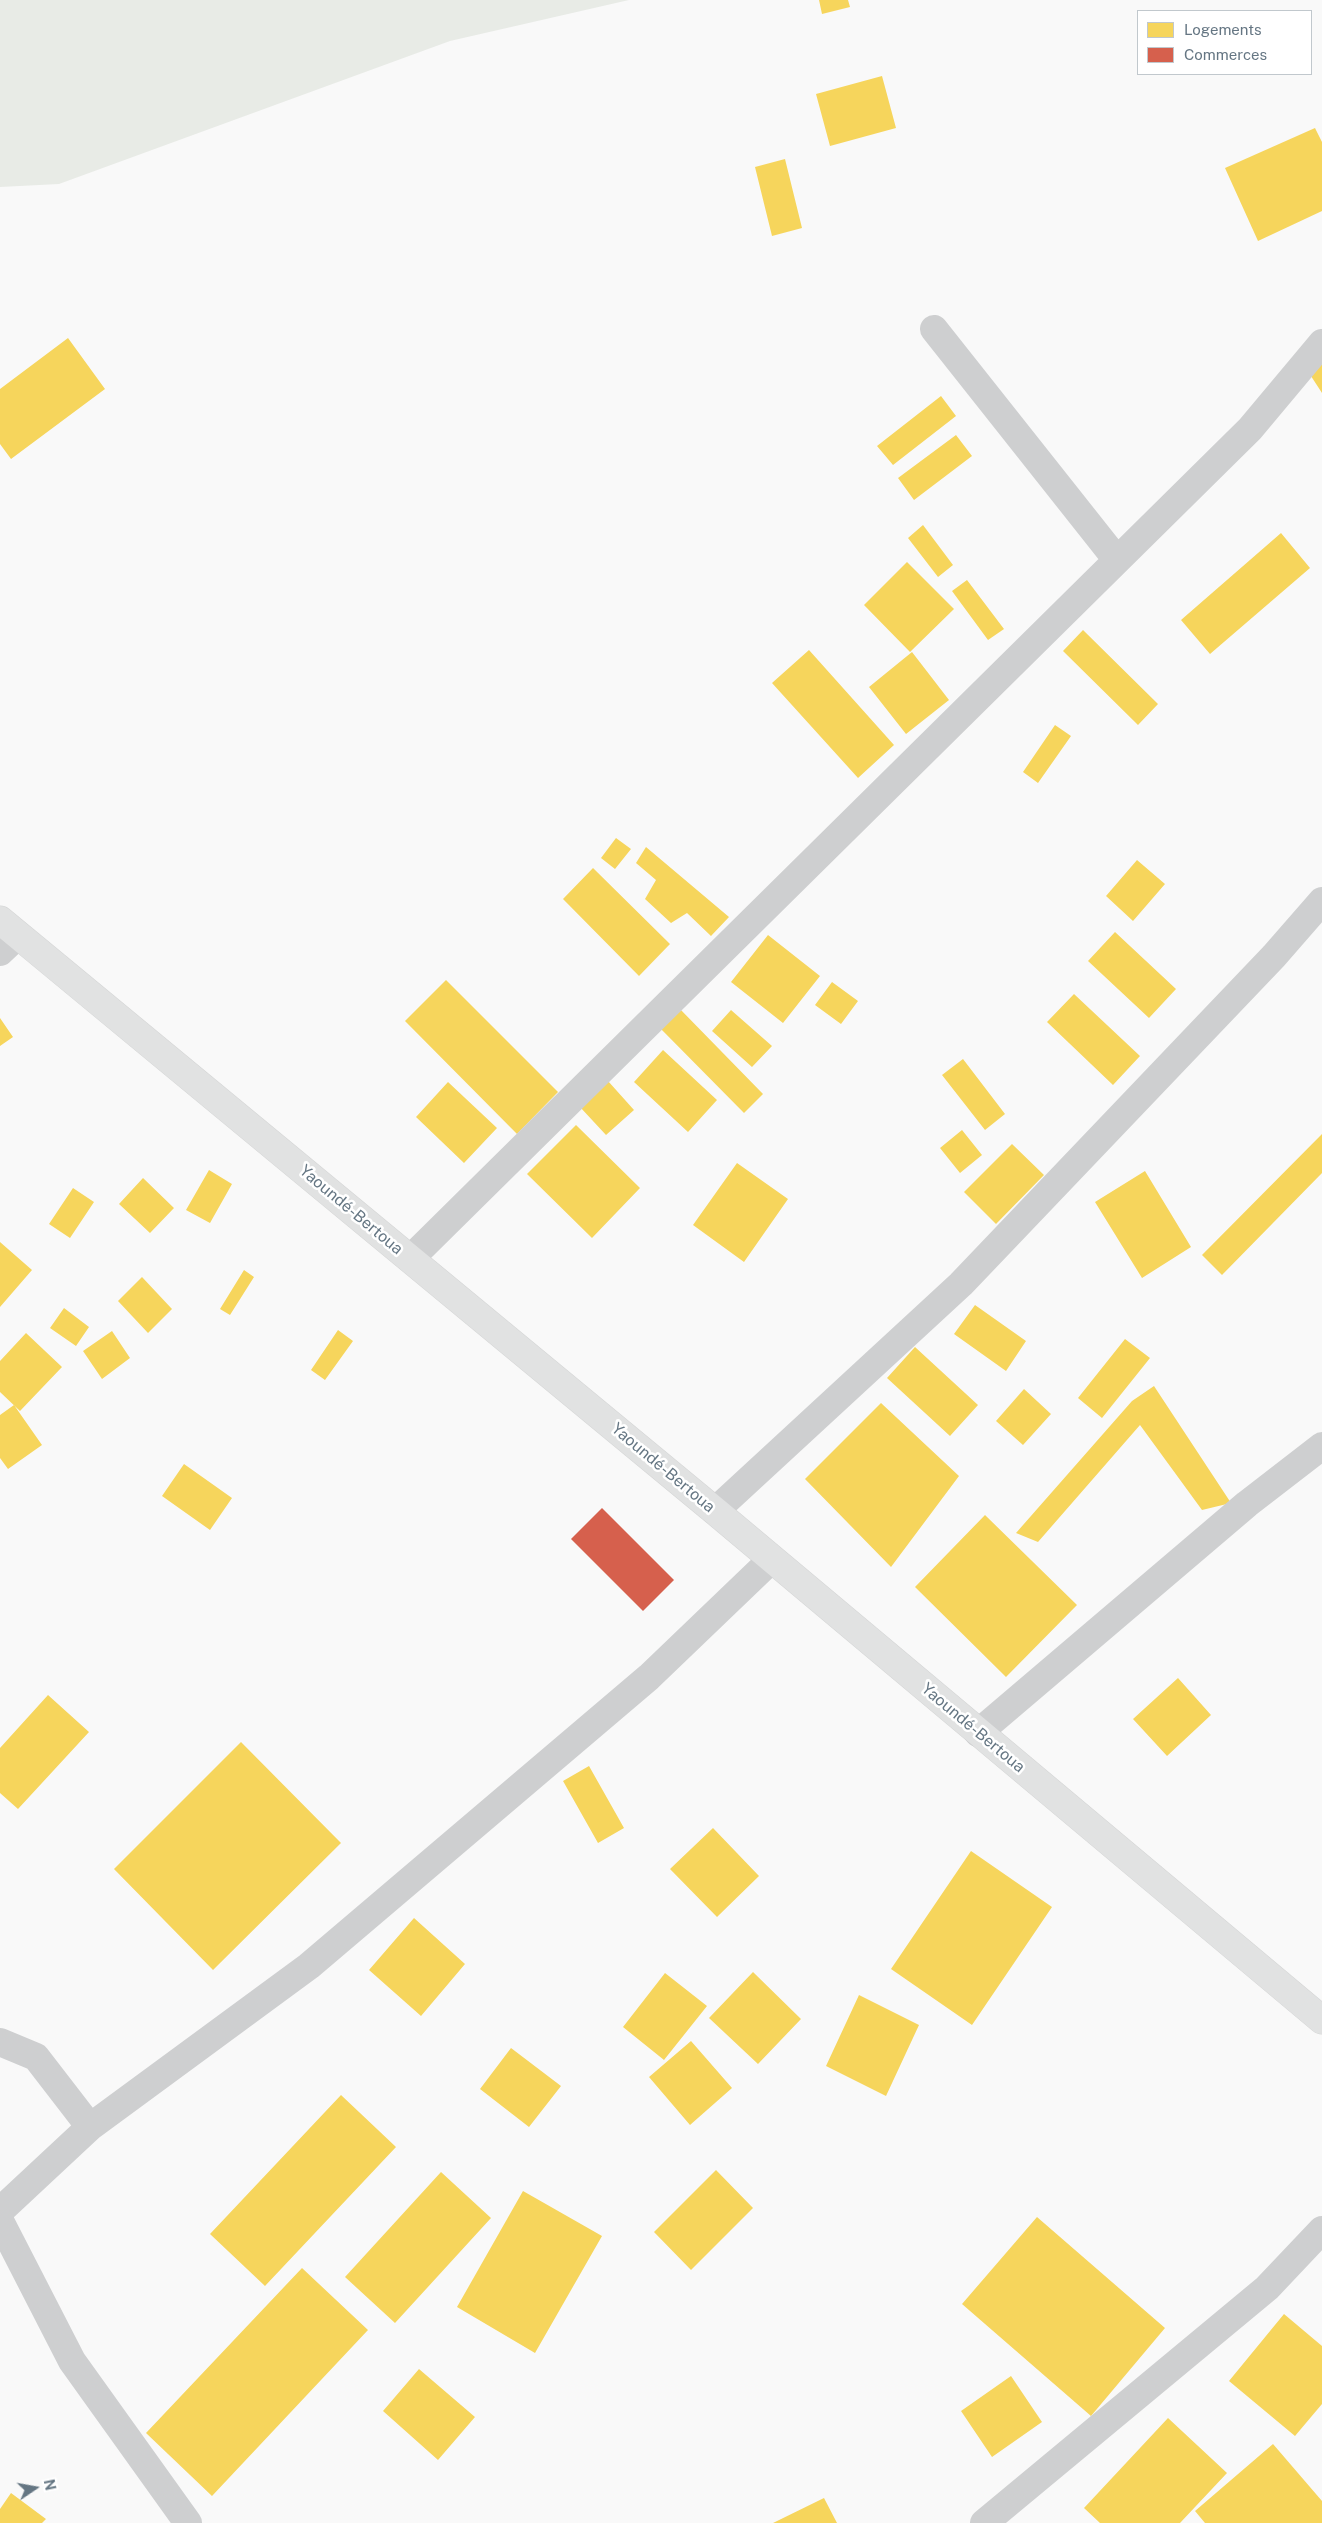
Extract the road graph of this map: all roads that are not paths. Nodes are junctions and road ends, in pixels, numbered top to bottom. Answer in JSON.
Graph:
{"nodes":[{"id":1,"x":934,"y":329,"type":"dead end"},
{"id":2,"x":1322,"y":344,"type":"edge"},
{"id":3,"x":1117,"y":560,"type":"junction"},
{"id":4,"x":1322,"y":901,"type":"edge"},
{"id":5,"x":6,"y":936,"type":"edge"},
{"id":6,"x":410,"y":1259,"type":"junction"},
{"id":7,"x":1322,"y":1446,"type":"edge"},
{"id":8,"x":715,"y":1511,"type":"junction"},
{"id":9,"x":772,"y":1559,"type":"junction"},
{"id":10,"x":978,"y":1732,"type":"junction"},
{"id":11,"x":1322,"y":2020,"type":"edge"},
{"id":12,"x":0,"y":2042,"type":"edge"},
{"id":13,"x":90,"y":2127,"type":"junction"},
{"id":14,"x":0,"y":2211,"type":"edge"},
{"id":15,"x":0,"y":2221,"type":"edge"},
{"id":16,"x":1322,"y":2230,"type":"edge"},
{"id":17,"x":188,"y":2523,"type":"edge"},
{"id":18,"x":984,"y":2523,"type":"edge"}],
"edges":[{"from":1,"to":3,"type":"street"},
{"from":2,"to":3,"type":"street"},
{"from":3,"to":6,"type":"street"},
{"from":4,"to":8,"type":"street"},
{"from":5,"to":6,"type":"highway","name":"Yaoundé-Bertoua"},
{"from":6,"to":8,"type":"highway","name":"Yaoundé-Bertoua"},
{"from":7,"to":10,"type":"street"},
{"from":8,"to":9,"type":"highway","name":"Yaoundé-Bertoua"},
{"from":9,"to":10,"type":"highway","name":"Yaoundé-Bertoua"},
{"from":9,"to":13,"type":"street"},
{"from":10,"to":11,"type":"highway","name":"Yaoundé-Bertoua"},
{"from":12,"to":13,"type":"street"},
{"from":13,"to":14,"type":"street"},
{"from":15,"to":17,"type":"street"},
{"from":16,"to":18,"type":"street"}]}
